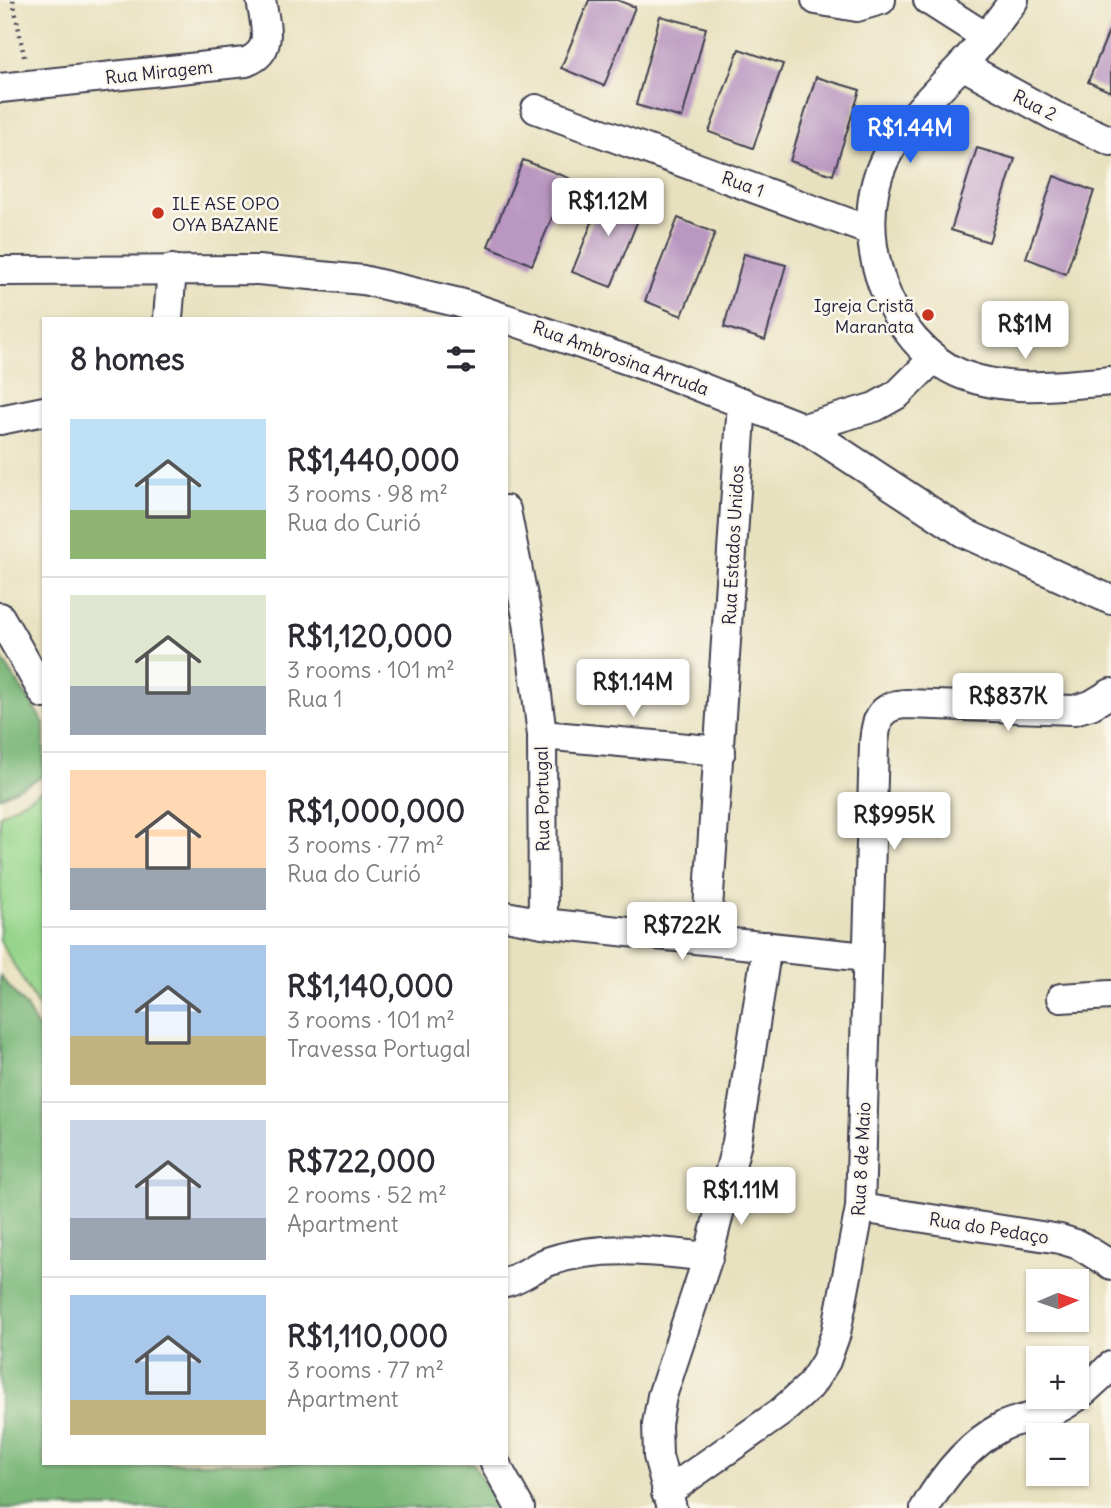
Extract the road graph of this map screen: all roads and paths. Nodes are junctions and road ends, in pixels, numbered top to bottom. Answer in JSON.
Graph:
{"nodes":[{"id":1,"x":13,"y":0,"type":"edge"},
{"id":2,"x":261,"y":0,"type":"edge"},
{"id":3,"x":816,"y":0,"type":"edge"},
{"id":4,"x":881,"y":0,"type":"edge"},
{"id":5,"x":928,"y":0,"type":"edge"},
{"id":6,"x":1014,"y":0,"type":"edge"},
{"id":7,"x":986,"y":37,"type":"junction"},
{"id":8,"x":962,"y":65,"type":"junction"},
{"id":9,"x":29,"y":86,"type":"junction"},
{"id":10,"x":0,"y":88,"type":"edge"},
{"id":11,"x":536,"y":109,"type":"dead end"},
{"id":12,"x":1111,"y":141,"type":"edge"},
{"id":13,"x":870,"y":231,"type":"junction"},
{"id":14,"x":172,"y":269,"type":"junction"},
{"id":15,"x":0,"y":271,"type":"edge"},
{"id":16,"x":168,"y":317,"type":"edge"},
{"id":17,"x":497,"y":317,"type":"edge"},
{"id":18,"x":508,"y":321,"type":"edge"},
{"id":19,"x":934,"y":358,"type":"junction"},
{"id":20,"x":1111,"y":381,"type":"edge"},
{"id":21,"x":742,"y":402,"type":"junction"},
{"id":22,"x":42,"y":411,"type":"edge"},
{"id":23,"x":0,"y":420,"type":"edge"},
{"id":24,"x":804,"y":428,"type":"junction"},
{"id":25,"x":508,"y":520,"type":"edge"},
{"id":26,"x":1111,"y":600,"type":"edge"},
{"id":27,"x":0,"y":617,"type":"edge"},
{"id":28,"x":42,"y":690,"type":"edge"},
{"id":29,"x":1111,"y":693,"type":"edge"},
{"id":30,"x":542,"y":736,"type":"junction"},
{"id":31,"x":721,"y":751,"type":"junction"},
{"id":32,"x":508,"y":916,"type":"edge"},
{"id":33,"x":543,"y":923,"type":"junction"},
{"id":34,"x":706,"y":940,"type":"junction"},
{"id":35,"x":767,"y":946,"type":"junction"},
{"id":36,"x":866,"y":957,"type":"junction"},
{"id":37,"x":1111,"y":995,"type":"edge"},
{"id":38,"x":1061,"y":998,"type":"dead end"},
{"id":39,"x":860,"y":1208,"type":"junction"},
{"id":40,"x":708,"y":1257,"type":"junction"},
{"id":41,"x":1111,"y":1265,"type":"edge"},
{"id":42,"x":510,"y":1281,"type":"edge"},
{"id":43,"x":1111,"y":1366,"type":"edge"},
{"id":44,"x":496,"y":1465,"type":"edge"},
{"id":45,"x":669,"y":1501,"type":"edge"},
{"id":46,"x":520,"y":1508,"type":"edge"},
{"id":47,"x":925,"y":1508,"type":"edge"}],
"edges":[{"from":1,"to":9,"type":"path"},
{"from":2,"to":9,"type":"street","name":"Rua Miragem"},
{"from":3,"to":4,"type":"street"},
{"from":5,"to":7,"type":"street"},
{"from":6,"to":7,"type":"street"},
{"from":7,"to":8,"type":"street"},
{"from":8,"to":12,"type":"street","name":"Rua 2"},
{"from":8,"to":13,"type":"street"},
{"from":9,"to":10,"type":"street","name":"Rua Miragem"},
{"from":11,"to":13,"type":"street","name":"Rua 1"},
{"from":13,"to":19,"type":"street"},
{"from":14,"to":15,"type":"street","name":"Rua Ambrosina Arruda"},
{"from":14,"to":16,"type":"street"},
{"from":14,"to":17,"type":"street","name":"Rua Ambrosina Arruda"},
{"from":18,"to":21,"type":"street","name":"Rua Ambrosina Arruda"},
{"from":19,"to":20,"type":"street"},
{"from":19,"to":24,"type":"street"},
{"from":21,"to":24,"type":"street","name":"Rua Ambrosina Arruda"},
{"from":21,"to":31,"type":"street","name":"Rua Estados Unidos"},
{"from":22,"to":23,"type":"street"},
{"from":24,"to":26,"type":"street","name":"Rua Ambrosina Arruda"},
{"from":25,"to":30,"type":"street","name":"Rua Portugal"},
{"from":27,"to":28,"type":"street"},
{"from":29,"to":36,"type":"street","name":"Rua 8 de Maio"},
{"from":30,"to":31,"type":"street"},
{"from":30,"to":33,"type":"street","name":"Rua Portugal"},
{"from":31,"to":34,"type":"street","name":"Rua Estados Unidos"},
{"from":32,"to":33,"type":"street"},
{"from":33,"to":34,"type":"street"},
{"from":34,"to":35,"type":"street"},
{"from":35,"to":36,"type":"street"},
{"from":35,"to":40,"type":"street"},
{"from":36,"to":39,"type":"street","name":"Rua 8 de Maio"},
{"from":37,"to":38,"type":"street"},
{"from":39,"to":41,"type":"street","name":"Rua do Pedaço"},
{"from":39,"to":45,"type":"street","name":"Rua 8 de Maio"},
{"from":40,"to":42,"type":"street"},
{"from":40,"to":45,"type":"street"},
{"from":43,"to":47,"type":"street"},
{"from":44,"to":46,"type":"street"}]}
